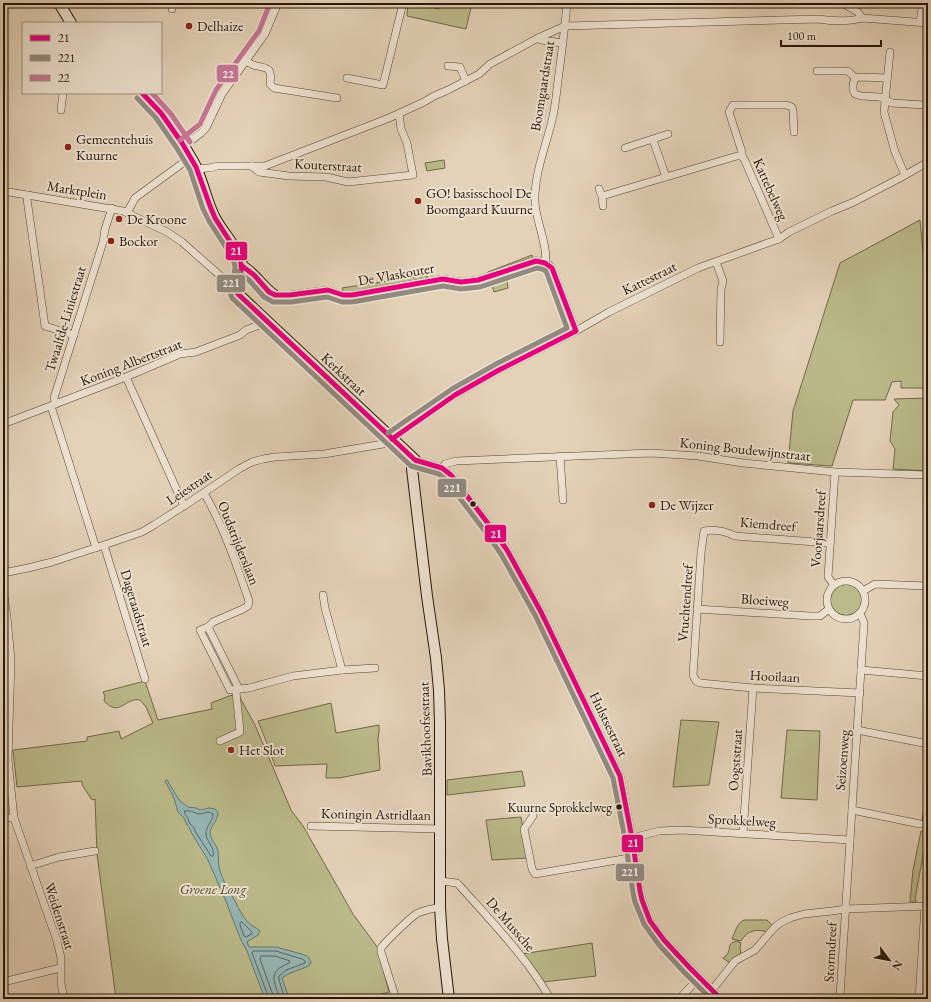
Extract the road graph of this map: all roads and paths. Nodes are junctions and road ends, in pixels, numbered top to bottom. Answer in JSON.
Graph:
{"nodes":[{"id":1,"x":59,"y":3,"type":"edge"},
{"id":2,"x":278,"y":3,"type":"edge"},
{"id":3,"x":403,"y":3,"type":"edge"},
{"id":4,"x":567,"y":3,"type":"edge"},
{"id":5,"x":842,"y":3,"type":"edge"},
{"id":6,"x":923,"y":3,"type":"edge"},
{"id":7,"x":862,"y":18,"type":"junction"},
{"id":8,"x":70,"y":22,"type":"edge"},
{"id":9,"x":920,"y":22,"type":"junction"},
{"id":10,"x":928,"y":23,"type":"edge"},
{"id":11,"x":565,"y":26,"type":"junction"},
{"id":12,"x":538,"y":38,"type":"junction"},
{"id":13,"x":563,"y":43,"type":"junction"},
{"id":14,"x":890,"y":52,"type":"dead end"},
{"id":15,"x":246,"y":60,"type":"junction"},
{"id":16,"x":448,"y":66,"type":"dead end"},
{"id":17,"x":817,"y":72,"type":"dead end"},
{"id":18,"x":347,"y":78,"type":"dead end"},
{"id":19,"x":855,"y":78,"type":"junction"},
{"id":20,"x":887,"y":78,"type":"junction"},
{"id":21,"x":466,"y":81,"type":"junction"},
{"id":22,"x":64,"y":94,"type":"edge"},
{"id":23,"x":143,"y":94,"type":"edge"},
{"id":24,"x":336,"y":98,"type":"dead end"},
{"id":25,"x":884,"y":99,"type":"junction"},
{"id":26,"x":928,"y":103,"type":"edge"},
{"id":27,"x":61,"y":110,"type":"dead end"},
{"id":28,"x":399,"y":114,"type":"junction"},
{"id":29,"x":794,"y":132,"type":"dead end"},
{"id":30,"x":668,"y":134,"type":"dead end"},
{"id":31,"x":653,"y":140,"type":"junction"},
{"id":32,"x":184,"y":146,"type":"junction"},
{"id":33,"x":625,"y":148,"type":"dead end"},
{"id":34,"x":742,"y":156,"type":"junction"},
{"id":35,"x":191,"y":157,"type":"junction"},
{"id":36,"x":928,"y":162,"type":"edge"},
{"id":37,"x":252,"y":166,"type":"junction"},
{"id":38,"x":197,"y":170,"type":"junction"},
{"id":39,"x":905,"y":175,"type":"junction"},
{"id":40,"x":666,"y":177,"type":"junction"},
{"id":41,"x":3,"y":191,"type":"edge"},
{"id":42,"x":28,"y":195,"type":"junction"},
{"id":43,"x":603,"y":206,"type":"dead end"},
{"id":44,"x":112,"y":208,"type":"junction"},
{"id":45,"x":128,"y":213,"type":"junction"},
{"id":46,"x":779,"y":239,"type":"junction"},
{"id":47,"x":103,"y":242,"type":"joint"},
{"id":48,"x":545,"y":262,"type":"junction"},
{"id":49,"x":716,"y":262,"type":"junction"},
{"id":50,"x":242,"y":266,"type":"junction"},
{"id":51,"x":236,"y":287,"type":"junction"},
{"id":52,"x":274,"y":294,"type":"joint"},
{"id":53,"x":267,"y":322,"type":"junction"},
{"id":54,"x":576,"y":331,"type":"junction"},
{"id":55,"x":74,"y":335,"type":"junction"},
{"id":56,"x":720,"y":342,"type":"dead end"},
{"id":57,"x":126,"y":378,"type":"junction"},
{"id":58,"x":53,"y":405,"type":"junction"},
{"id":59,"x":3,"y":424,"type":"edge"},
{"id":60,"x":392,"y":439,"type":"junction"},
{"id":61,"x":560,"y":456,"type":"junction"},
{"id":62,"x":415,"y":460,"type":"junction"},
{"id":63,"x":442,"y":468,"type":"junction"},
{"id":64,"x":835,"y":472,"type":"junction"},
{"id":65,"x":928,"y":475,"type":"edge"},
{"id":66,"x":204,"y":493,"type":"junction"},
{"id":67,"x":563,"y":500,"type":"dead end"},
{"id":68,"x":184,"y":506,"type":"junction"},
{"id":69,"x":704,"y":531,"type":"joint"},
{"id":70,"x":830,"y":543,"type":"junction"},
{"id":71,"x":104,"y":545,"type":"junction"},
{"id":72,"x":96,"y":548,"type":"junction"},
{"id":73,"x":3,"y":573,"type":"edge"},
{"id":74,"x":834,"y":585,"type":"junction"},
{"id":75,"x":928,"y":586,"type":"edge"},
{"id":76,"x":3,"y":589,"type":"edge"},
{"id":77,"x":863,"y":591,"type":"junction"},
{"id":78,"x":323,"y":595,"type":"dead end"},
{"id":79,"x":697,"y":609,"type":"junction"},
{"id":80,"x":829,"y":609,"type":"junction"},
{"id":81,"x":860,"y":613,"type":"junction"},
{"id":82,"x":375,"y":668,"type":"dead end"},
{"id":83,"x":342,"y":670,"type":"junction"},
{"id":84,"x":861,"y":670,"type":"junction"},
{"id":85,"x":693,"y":676,"type":"joint"},
{"id":86,"x":928,"y":676,"type":"edge"},
{"id":87,"x":145,"y":679,"type":"dead end"},
{"id":88,"x":753,"y":688,"type":"junction"},
{"id":89,"x":238,"y":689,"type":"junction"},
{"id":90,"x":860,"y":694,"type":"junction"},
{"id":91,"x":857,"y":730,"type":"junction"},
{"id":92,"x":220,"y":740,"type":"dead end"},
{"id":93,"x":928,"y":744,"type":"edge"},
{"id":94,"x":852,"y":810,"type":"junction"},
{"id":95,"x":533,"y":816,"type":"dead end"},
{"id":96,"x":3,"y":818,"type":"edge"},
{"id":97,"x":14,"y":818,"type":"junction"},
{"id":98,"x":920,"y":824,"type":"dead end"},
{"id":99,"x":311,"y":826,"type":"dead end"},
{"id":100,"x":440,"y":829,"type":"junction"},
{"id":101,"x":743,"y":833,"type":"junction"},
{"id":102,"x":632,"y":838,"type":"junction"},
{"id":103,"x":850,"y":840,"type":"junction"},
{"id":104,"x":95,"y":851,"type":"dead end"},
{"id":105,"x":635,"y":857,"type":"junction"},
{"id":106,"x":30,"y":866,"type":"junction"},
{"id":107,"x":440,"y":881,"type":"junction"},
{"id":108,"x":927,"y":906,"type":"edge"},
{"id":109,"x":440,"y":907,"type":"junction"},
{"id":110,"x":846,"y":909,"type":"junction"},
{"id":111,"x":926,"y":949,"type":"edge"},
{"id":112,"x":60,"y":968,"type":"junction"},
{"id":113,"x":699,"y":978,"type":"junction"},
{"id":114,"x":3,"y":982,"type":"edge"},
{"id":115,"x":712,"y":990,"type":"junction"},
{"id":116,"x":840,"y":996,"type":"dead end"},
{"id":117,"x":64,"y":999,"type":"edge"},
{"id":118,"x":396,"y":999,"type":"edge"},
{"id":119,"x":449,"y":999,"type":"edge"},
{"id":120,"x":550,"y":999,"type":"edge"},
{"id":121,"x":678,"y":999,"type":"edge"},
{"id":122,"x":721,"y":999,"type":"edge"},
{"id":123,"x":919,"y":999,"type":"edge"}],
"edges":[{"from":1,"to":8,"type":"street"},
{"from":2,"to":15,"type":"street"},
{"from":3,"to":18,"type":"street"},
{"from":4,"to":11,"type":"street","name":"Boomgaardstraat"},
{"from":5,"to":7,"type":"street"},
{"from":6,"to":9,"type":"street"},
{"from":7,"to":9,"type":"street","name":"Kouterstraat"},
{"from":7,"to":11,"type":"street","name":"Kouterstraat"},
{"from":9,"to":10,"type":"street","name":"Kouterstraat"},
{"from":11,"to":12,"type":"street","name":"Kouterstraat"},
{"from":11,"to":13,"type":"street","name":"Boomgaardstraat"},
{"from":12,"to":13,"type":"street"},
{"from":12,"to":21,"type":"street","name":"Kouterstraat"},
{"from":13,"to":48,"type":"street","name":"Boomgaardstraat"},
{"from":14,"to":20,"type":"street"},
{"from":15,"to":24,"type":"street"},
{"from":15,"to":32,"type":"street"},
{"from":16,"to":21,"type":"street"},
{"from":17,"to":19,"type":"street"},
{"from":19,"to":20,"type":"street"},
{"from":19,"to":25,"type":"street"},
{"from":20,"to":25,"type":"street"},
{"from":21,"to":28,"type":"street","name":"Kouterstraat"},
{"from":22,"to":27,"type":"street"},
{"from":23,"to":32,"type":"street"},
{"from":25,"to":26,"type":"street"},
{"from":25,"to":39,"type":"street"},
{"from":28,"to":37,"type":"street","name":"Kouterstraat"},
{"from":28,"to":37,"type":"street","name":"Kouterstraat"},
{"from":29,"to":34,"type":"street"},
{"from":30,"to":31,"type":"street"},
{"from":31,"to":33,"type":"street"},
{"from":31,"to":40,"type":"street"},
{"from":32,"to":35,"type":"street"},
{"from":34,"to":40,"type":"street","name":"Kattebelweg"},
{"from":34,"to":46,"type":"street","name":"Kattebelweg"},
{"from":35,"to":38,"type":"street"},
{"from":35,"to":45,"type":"street"},
{"from":36,"to":39,"type":"street","name":"Kattestraat"},
{"from":37,"to":38,"type":"street","name":"Kouterstraat"},
{"from":38,"to":50,"type":"street"},
{"from":39,"to":46,"type":"street","name":"Kattestraat"},
{"from":40,"to":43,"type":"street","name":"Kattebelweg"},
{"from":41,"to":42,"type":"street","name":"Marktplein"},
{"from":42,"to":44,"type":"street","name":"Marktplein"},
{"from":42,"to":55,"type":"street","name":"Marktplein"},
{"from":44,"to":45,"type":"street","name":"Kerkstraat"},
{"from":44,"to":47,"type":"street","name":"Marktplein"},
{"from":45,"to":51,"type":"street","name":"Kerkstraat"},
{"from":46,"to":49,"type":"street","name":"Kattestraat"},
{"from":47,"to":55,"type":"street","name":"Twaalfde-Liniestraat"},
{"from":48,"to":52,"type":"street","name":"De Vlaskouter"},
{"from":48,"to":54,"type":"street","name":"Boomgaardstraat"},
{"from":49,"to":54,"type":"street","name":"Kattestraat"},
{"from":49,"to":56,"type":"street"},
{"from":50,"to":51,"type":"street"},
{"from":50,"to":52,"type":"street"},
{"from":51,"to":53,"type":"street","name":"Kerkstraat"},
{"from":53,"to":57,"type":"street","name":"Koning Albertstraat"},
{"from":53,"to":60,"type":"street","name":"Kerkstraat"},
{"from":54,"to":60,"type":"street","name":"Kattestraat"},
{"from":55,"to":58,"type":"street","name":"Twaalfde-Liniestraat"},
{"from":57,"to":58,"type":"street","name":"Koning Albertstraat"},
{"from":57,"to":68,"type":"street"},
{"from":58,"to":59,"type":"street","name":"Koning Albertstraat"},
{"from":58,"to":72,"type":"street"},
{"from":60,"to":62,"type":"street","name":"Kerkstraat"},
{"from":60,"to":66,"type":"street","name":"Leiestraat"},
{"from":61,"to":63,"type":"street","name":"Koning Boudewijnstraat"},
{"from":61,"to":64,"type":"street","name":"Koning Boudewijnstraat"},
{"from":61,"to":67,"type":"street"},
{"from":62,"to":63,"type":"street","name":"Kerkstraat"},
{"from":62,"to":100,"type":"street","name":"Bavikhoofsestraat"},
{"from":63,"to":102,"type":"street","name":"Hulstsestraat"},
{"from":64,"to":65,"type":"street","name":"Koning Boudewijnstraat"},
{"from":64,"to":70,"type":"street","name":"Voorjaarsdreef"},
{"from":66,"to":68,"type":"street","name":"Leiestraat"},
{"from":66,"to":89,"type":"street","name":"Oudstrijderslaan"},
{"from":68,"to":71,"type":"street","name":"Leiestraat"},
{"from":69,"to":70,"type":"street","name":"Kiemdreef"},
{"from":69,"to":79,"type":"street","name":"Vruchtendreef"},
{"from":70,"to":74,"type":"street","name":"Voorjaarsdreef"},
{"from":71,"to":72,"type":"street","name":"Leiestraat"},
{"from":71,"to":87,"type":"street","name":"Dageraadstraat"},
{"from":72,"to":73,"type":"street","name":"Leiestraat"},
{"from":74,"to":77,"type":"street"},
{"from":74,"to":80,"type":"street"},
{"from":75,"to":77,"type":"street"},
{"from":76,"to":97,"type":"street","name":"Weidenstraat"},
{"from":77,"to":81,"type":"street"},
{"from":78,"to":83,"type":"street"},
{"from":79,"to":80,"type":"street","name":"Bloeiweg"},
{"from":79,"to":85,"type":"street","name":"Vruchtendreef"},
{"from":80,"to":81,"type":"street"},
{"from":81,"to":84,"type":"street","name":"Seizoenweg"},
{"from":82,"to":83,"type":"street"},
{"from":83,"to":89,"type":"street"},
{"from":84,"to":86,"type":"street"},
{"from":84,"to":90,"type":"street","name":"Seizoenweg"},
{"from":85,"to":88,"type":"street","name":"Hooilaan"},
{"from":88,"to":90,"type":"street","name":"Hooilaan"},
{"from":88,"to":101,"type":"street","name":"Oogststraat"},
{"from":89,"to":92,"type":"street"},
{"from":90,"to":91,"type":"street","name":"Seizoenweg"},
{"from":91,"to":93,"type":"street"},
{"from":91,"to":94,"type":"street","name":"Seizoenweg"},
{"from":94,"to":98,"type":"street"},
{"from":94,"to":103,"type":"street","name":"Seizoenweg"},
{"from":95,"to":105,"type":"street"},
{"from":96,"to":97,"type":"street"},
{"from":97,"to":106,"type":"street","name":"Weidenstraat"},
{"from":99,"to":100,"type":"street","name":"Koningin Astridlaan"},
{"from":100,"to":107,"type":"street","name":"Bavikhoofsestraat"},
{"from":101,"to":102,"type":"street","name":"Sprokkelweg"},
{"from":101,"to":103,"type":"street","name":"Sprokkelweg"},
{"from":102,"to":105,"type":"street","name":"Hulstsestraat"},
{"from":103,"to":110,"type":"street","name":"Seizoenweg"},
{"from":104,"to":106,"type":"street"},
{"from":105,"to":113,"type":"street","name":"Hulstsestraat"},
{"from":106,"to":112,"type":"street","name":"Weidenstraat"},
{"from":107,"to":109,"type":"street","name":"Bavikhoofsestraat"},
{"from":107,"to":120,"type":"street","name":"De Mussche"},
{"from":108,"to":110,"type":"street"},
{"from":108,"to":111,"type":"street"},
{"from":109,"to":118,"type":"street"},
{"from":109,"to":119,"type":"street","name":"Bavikhoofsestraat"},
{"from":110,"to":115,"type":"street"},
{"from":110,"to":116,"type":"street","name":"Stormdreef"},
{"from":111,"to":123,"type":"street"},
{"from":112,"to":114,"type":"street"},
{"from":112,"to":117,"type":"street","name":"Weidenstraat"},
{"from":113,"to":115,"type":"street","name":"Hulstsestraat"},
{"from":113,"to":121,"type":"street"},
{"from":115,"to":122,"type":"street","name":"Hulstsestraat"}]}
